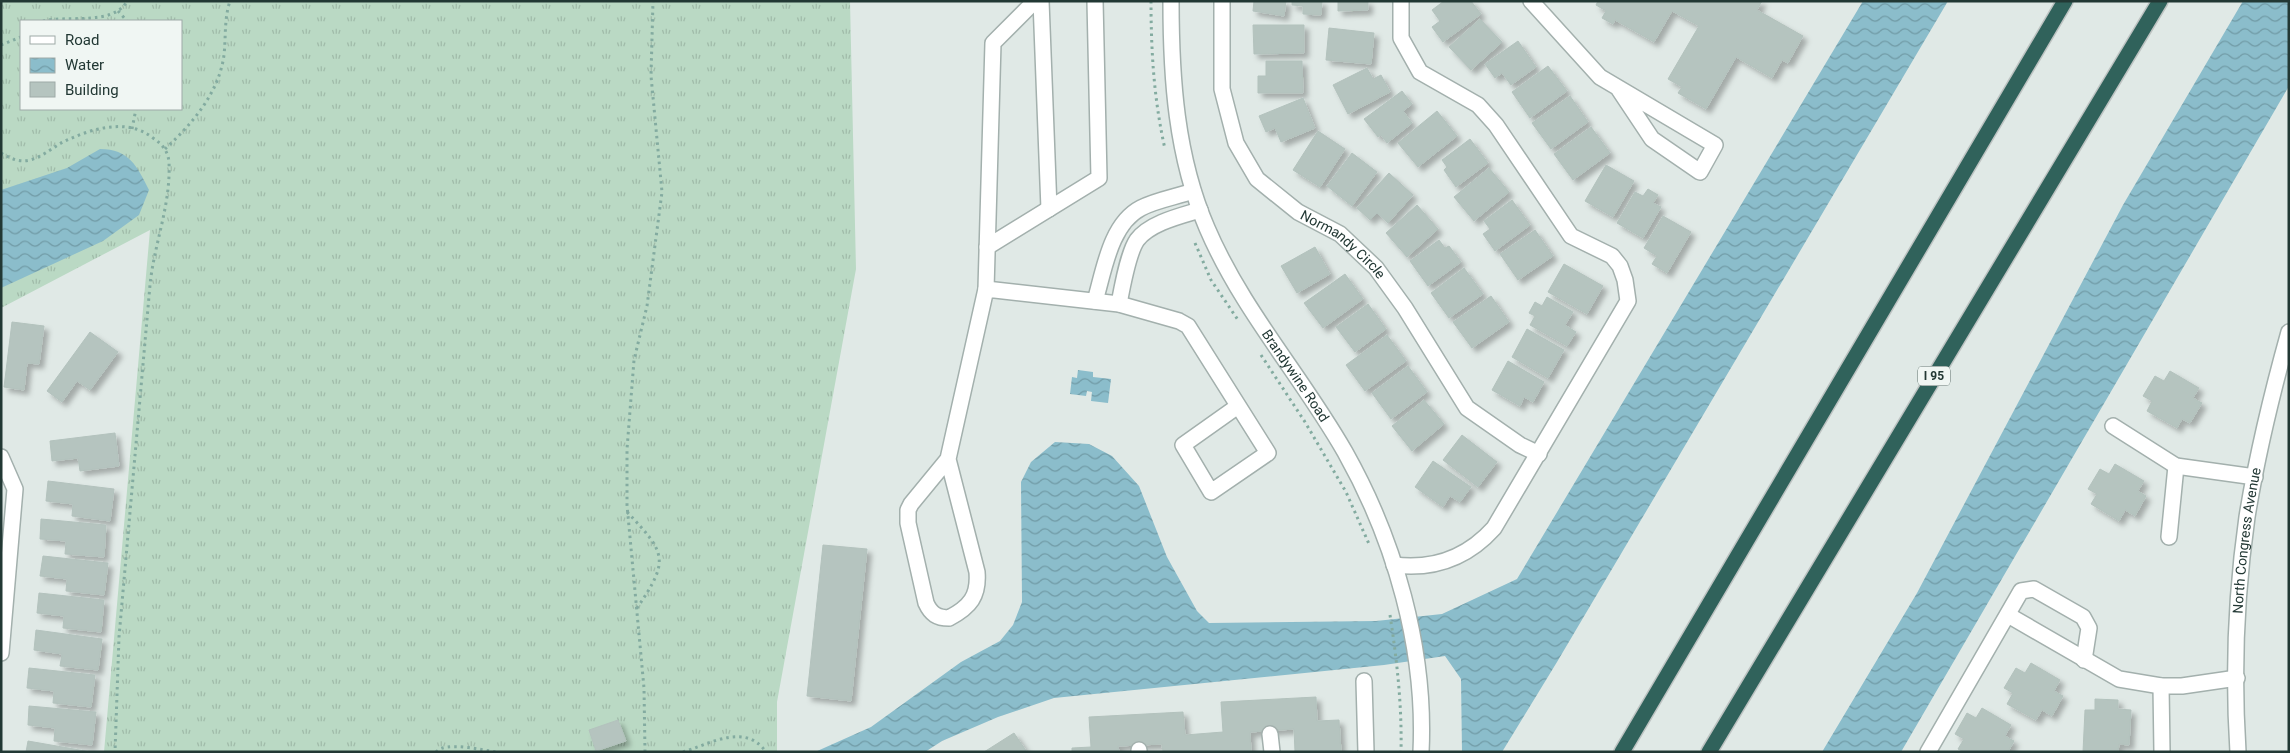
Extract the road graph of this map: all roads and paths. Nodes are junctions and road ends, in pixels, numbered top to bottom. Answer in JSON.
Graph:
{"nodes":[{"id":1,"x":127,"y":1,"type":"edge"},
{"id":2,"x":230,"y":1,"type":"edge"},
{"id":3,"x":653,"y":1,"type":"edge"},
{"id":4,"x":1035,"y":1,"type":"edge"},
{"id":5,"x":1041,"y":1,"type":"edge"},
{"id":6,"x":1095,"y":1,"type":"edge"},
{"id":7,"x":1171,"y":1,"type":"edge"},
{"id":8,"x":1222,"y":1,"type":"edge"},
{"id":9,"x":1401,"y":1,"type":"edge"},
{"id":10,"x":2065,"y":1,"type":"edge"},
{"id":11,"x":2160,"y":1,"type":"edge"},
{"id":12,"x":1541,"y":5,"type":"edge"},
{"id":13,"x":118,"y":11,"type":"junction"},
{"id":14,"x":48,"y":20,"type":"edge"},
{"id":15,"x":126,"y":20,"type":"edge"},
{"id":16,"x":20,"y":37,"type":"edge"},
{"id":17,"x":1,"y":45,"type":"edge"},
{"id":18,"x":1618,"y":88,"type":"junction"},
{"id":19,"x":136,"y":110,"type":"edge"},
{"id":20,"x":132,"y":129,"type":"junction"},
{"id":21,"x":165,"y":149,"type":"junction"},
{"id":22,"x":1,"y":153,"type":"edge"},
{"id":23,"x":1193,"y":191,"type":"junction"},
{"id":24,"x":1049,"y":209,"type":"junction"},
{"id":25,"x":1200,"y":210,"type":"junction"},
{"id":26,"x":1193,"y":238,"type":"dead end"},
{"id":27,"x":988,"y":247,"type":"junction"},
{"id":28,"x":986,"y":289,"type":"junction"},
{"id":29,"x":1095,"y":301,"type":"junction"},
{"id":30,"x":1119,"y":304,"type":"junction"},
{"id":31,"x":1242,"y":327,"type":"dead end"},
{"id":32,"x":2289,"y":332,"type":"edge"},
{"id":33,"x":1258,"y":351,"type":"dead end"},
{"id":34,"x":1238,"y":406,"type":"junction"},
{"id":35,"x":2114,"y":426,"type":"dead end"},
{"id":36,"x":1538,"y":454,"type":"junction"},
{"id":37,"x":1,"y":457,"type":"edge"},
{"id":38,"x":948,"y":459,"type":"junction"},
{"id":39,"x":2176,"y":466,"type":"junction"},
{"id":40,"x":2254,"y":477,"type":"junction"},
{"id":41,"x":627,"y":512,"type":"junction"},
{"id":42,"x":2169,"y":537,"type":"dead end"},
{"id":43,"x":1369,"y":545,"type":"dead end"},
{"id":44,"x":6,"y":546,"type":"edge"},
{"id":45,"x":1394,"y":565,"type":"junction"},
{"id":46,"x":636,"y":608,"type":"junction"},
{"id":47,"x":1390,"y":611,"type":"dead end"},
{"id":48,"x":2008,"y":615,"type":"junction"},
{"id":49,"x":1,"y":653,"type":"edge"},
{"id":50,"x":2084,"y":660,"type":"junction"},
{"id":51,"x":2237,"y":678,"type":"junction"},
{"id":52,"x":1364,"y":681,"type":"dead end"},
{"id":53,"x":2161,"y":686,"type":"junction"},
{"id":54,"x":1270,"y":734,"type":"dead end"},
{"id":55,"x":115,"y":752,"type":"edge"},
{"id":56,"x":436,"y":752,"type":"edge"},
{"id":57,"x":496,"y":752,"type":"edge"},
{"id":58,"x":645,"y":752,"type":"edge"},
{"id":59,"x":683,"y":752,"type":"edge"},
{"id":60,"x":766,"y":752,"type":"edge"},
{"id":61,"x":1272,"y":752,"type":"edge"},
{"id":62,"x":1366,"y":752,"type":"edge"},
{"id":63,"x":1401,"y":752,"type":"edge"},
{"id":64,"x":1421,"y":752,"type":"edge"},
{"id":65,"x":1622,"y":752,"type":"edge"},
{"id":66,"x":1708,"y":752,"type":"edge"},
{"id":67,"x":1928,"y":752,"type":"edge"},
{"id":68,"x":2162,"y":752,"type":"edge"},
{"id":69,"x":2238,"y":752,"type":"edge"}],
"edges":[{"from":1,"to":13,"type":"path"},
{"from":2,"to":21,"type":"path"},
{"from":3,"to":41,"type":"path"},
{"from":4,"to":27,"type":"street"},
{"from":5,"to":24,"type":"street"},
{"from":6,"to":24,"type":"street"},
{"from":7,"to":23,"type":"street","name":"Brandywine Road"},
{"from":8,"to":36,"type":"street","name":"Normandy Circle"},
{"from":9,"to":36,"type":"street"},
{"from":10,"to":65,"type":"highway"},
{"from":11,"to":66,"type":"highway","number":"I 95"},
{"from":12,"to":18,"type":"street"},
{"from":13,"to":14,"type":"path"},
{"from":13,"to":15,"type":"path"},
{"from":16,"to":17,"type":"path"},
{"from":18,"to":18,"type":"street"},
{"from":19,"to":20,"type":"path"},
{"from":20,"to":21,"type":"path"},
{"from":20,"to":22,"type":"path"},
{"from":21,"to":55,"type":"path"},
{"from":23,"to":25,"type":"street","name":"Brandywine Road"},
{"from":23,"to":29,"type":"street"},
{"from":24,"to":27,"type":"street"},
{"from":25,"to":30,"type":"street"},
{"from":25,"to":45,"type":"street","name":"Brandywine Road"},
{"from":26,"to":31,"type":"path"},
{"from":27,"to":28,"type":"street"},
{"from":28,"to":29,"type":"street"},
{"from":28,"to":38,"type":"street"},
{"from":29,"to":30,"type":"street"},
{"from":30,"to":34,"type":"street"},
{"from":32,"to":40,"type":"street","name":"North Congress Avenue"},
{"from":33,"to":43,"type":"path"},
{"from":34,"to":34,"type":"street"},
{"from":35,"to":39,"type":"street"},
{"from":36,"to":45,"type":"street"},
{"from":37,"to":44,"type":"street"},
{"from":38,"to":38,"type":"street"},
{"from":39,"to":40,"type":"street"},
{"from":39,"to":42,"type":"street"},
{"from":40,"to":51,"type":"street","name":"North Congress Avenue"},
{"from":41,"to":46,"type":"path"},
{"from":41,"to":46,"type":"path"},
{"from":44,"to":49,"type":"street"},
{"from":45,"to":64,"type":"street","name":"Brandywine Road"},
{"from":46,"to":58,"type":"path"},
{"from":47,"to":63,"type":"path"},
{"from":48,"to":50,"type":"street"},
{"from":48,"to":50,"type":"street"},
{"from":48,"to":67,"type":"street"},
{"from":50,"to":53,"type":"street"},
{"from":51,"to":53,"type":"street"},
{"from":51,"to":69,"type":"street","name":"North Congress Avenue"},
{"from":52,"to":62,"type":"street"},
{"from":53,"to":68,"type":"street"},
{"from":54,"to":61,"type":"street"},
{"from":56,"to":57,"type":"path"},
{"from":59,"to":60,"type":"path"}]}
